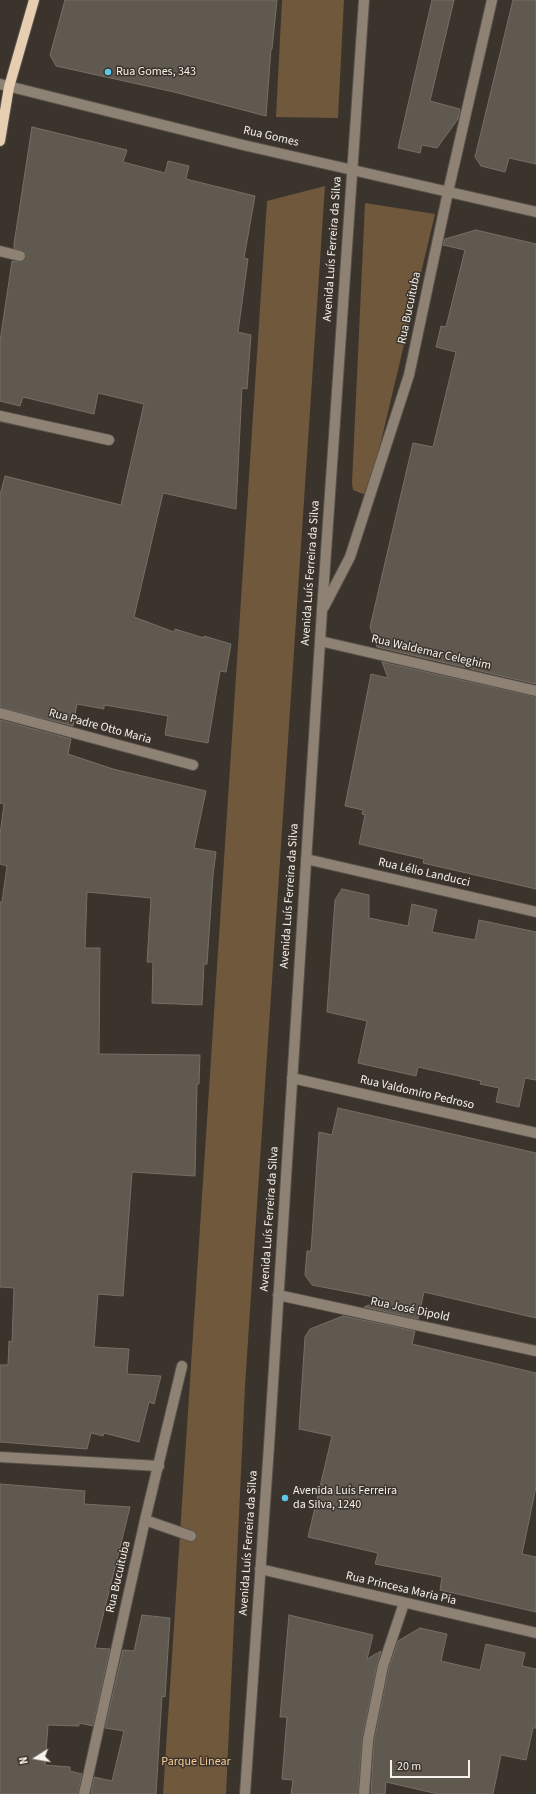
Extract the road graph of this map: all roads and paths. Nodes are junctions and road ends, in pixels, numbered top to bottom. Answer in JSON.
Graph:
{"nodes":[{"id":1,"x":34,"y":0,"type":"edge"},
{"id":2,"x":364,"y":0,"type":"edge"},
{"id":3,"x":492,"y":0,"type":"edge"},
{"id":4,"x":5,"y":86,"type":"edge"},
{"id":5,"x":0,"y":141,"type":"edge"},
{"id":6,"x":351,"y":170,"type":"junction"},
{"id":7,"x":448,"y":192,"type":"junction"},
{"id":8,"x":536,"y":212,"type":"edge"},
{"id":9,"x":0,"y":250,"type":"edge"},
{"id":10,"x":20,"y":256,"type":"dead end"},
{"id":11,"x":0,"y":416,"type":"edge"},
{"id":12,"x":109,"y":440,"type":"dead end"},
{"id":13,"x":322,"y":610,"type":"junction"},
{"id":14,"x":320,"y":641,"type":"junction"},
{"id":15,"x":536,"y":690,"type":"edge"},
{"id":16,"x":0,"y":713,"type":"edge"},
{"id":17,"x":193,"y":765,"type":"dead end"},
{"id":18,"x":306,"y":859,"type":"junction"},
{"id":19,"x":536,"y":912,"type":"edge"},
{"id":20,"x":292,"y":1078,"type":"junction"},
{"id":21,"x":536,"y":1133,"type":"edge"},
{"id":22,"x":278,"y":1294,"type":"junction"},
{"id":23,"x":536,"y":1351,"type":"edge"},
{"id":24,"x":182,"y":1366,"type":"dead end"},
{"id":25,"x":0,"y":1457,"type":"edge"},
{"id":26,"x":159,"y":1466,"type":"junction"},
{"id":27,"x":145,"y":1520,"type":"junction"},
{"id":28,"x":191,"y":1536,"type":"dead end"},
{"id":29,"x":260,"y":1569,"type":"junction"},
{"id":30,"x":404,"y":1603,"type":"junction"},
{"id":31,"x":536,"y":1633,"type":"edge"},
{"id":32,"x":84,"y":1794,"type":"edge"},
{"id":33,"x":245,"y":1794,"type":"edge"},
{"id":34,"x":364,"y":1794,"type":"edge"}],
"edges":[{"from":1,"to":4,"type":"main road"},
{"from":2,"to":6,"type":"street","name":"Avenida Luís Ferreira da Silva"},
{"from":3,"to":7,"type":"street","name":"Rua Bucuituba"},
{"from":4,"to":5,"type":"main road"},
{"from":4,"to":6,"type":"street","name":"Rua Gomes"},
{"from":6,"to":7,"type":"street","name":"Rua Gomes"},
{"from":6,"to":13,"type":"street","name":"Avenida Luís Ferreira da Silva"},
{"from":7,"to":8,"type":"street","name":"Rua Gomes"},
{"from":7,"to":13,"type":"street","name":"Rua Bucuituba"},
{"from":9,"to":10,"type":"street"},
{"from":11,"to":12,"type":"street"},
{"from":13,"to":14,"type":"street","name":"Avenida Luís Ferreira da Silva"},
{"from":14,"to":15,"type":"street","name":"Rua Waldemar Celeghim"},
{"from":14,"to":18,"type":"street","name":"Avenida Luís Ferreira da Silva"},
{"from":16,"to":17,"type":"street","name":"Rua Padre Otto Maria"},
{"from":18,"to":19,"type":"street","name":"Rua Lélio Landucci"},
{"from":18,"to":20,"type":"street","name":"Avenida Luís Ferreira da Silva"},
{"from":20,"to":21,"type":"street","name":"Rua Valdomiro Pedroso"},
{"from":20,"to":22,"type":"street","name":"Avenida Luís Ferreira da Silva"},
{"from":22,"to":23,"type":"street","name":"Rua José Dipold"},
{"from":22,"to":29,"type":"street","name":"Avenida Luís Ferreira da Silva"},
{"from":24,"to":26,"type":"street","name":"Rua Bucuituba"},
{"from":25,"to":26,"type":"street"},
{"from":26,"to":27,"type":"street","name":"Rua Bucuituba"},
{"from":27,"to":28,"type":"street"},
{"from":27,"to":32,"type":"street","name":"Rua Bucuituba"},
{"from":29,"to":30,"type":"street","name":"Rua Princesa Maria Pia"},
{"from":29,"to":33,"type":"street","name":"Avenida Luís Ferreira da Silva"},
{"from":30,"to":31,"type":"street","name":"Rua Princesa Maria Pia"},
{"from":30,"to":34,"type":"street"}]}
